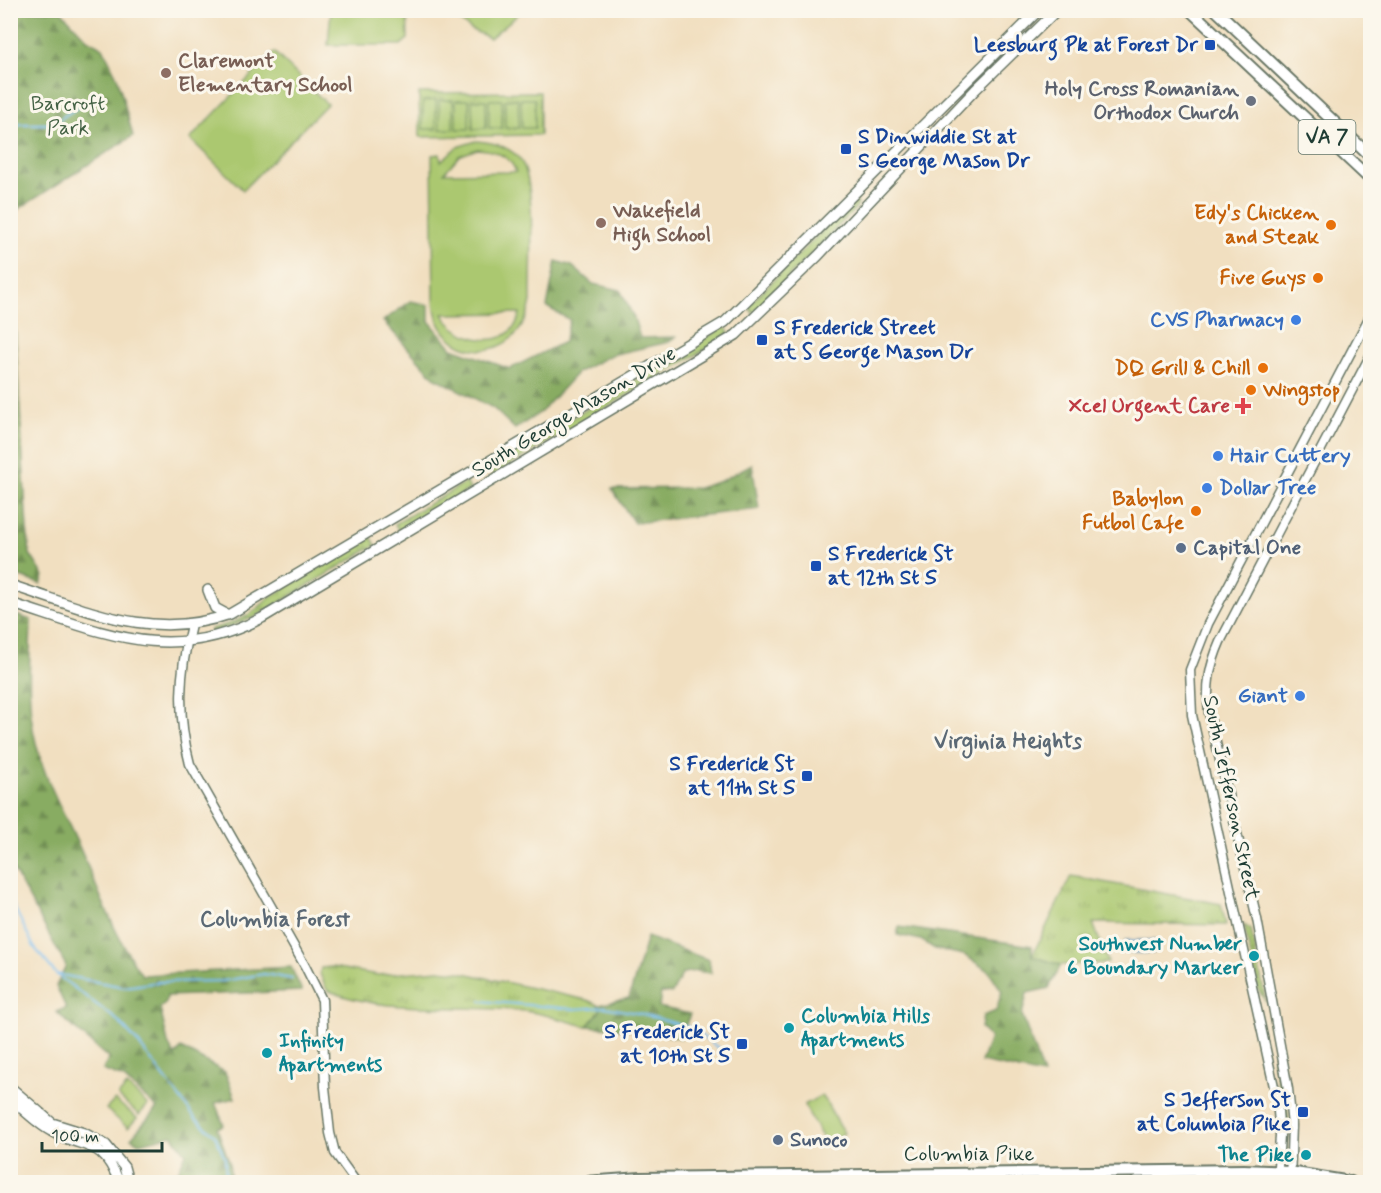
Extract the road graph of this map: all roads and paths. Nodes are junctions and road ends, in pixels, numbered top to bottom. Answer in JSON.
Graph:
{"nodes":[{"id":1,"x":1039,"y":10,"type":"edge"},
{"id":2,"x":1057,"y":10,"type":"edge"},
{"id":3,"x":1190,"y":10,"type":"edge"},
{"id":4,"x":1217,"y":10,"type":"edge"},
{"id":5,"x":1371,"y":156,"type":"edge"},
{"id":6,"x":1371,"y":179,"type":"edge"},
{"id":7,"x":1371,"y":316,"type":"edge"},
{"id":8,"x":1371,"y":356,"type":"edge"},
{"id":9,"x":10,"y":585,"type":"edge"},
{"id":10,"x":208,"y":590,"type":"dead end"},
{"id":11,"x":10,"y":603,"type":"edge"},
{"id":12,"x":228,"y":615,"type":"junction"},
{"id":13,"x":191,"y":625,"type":"junction"},
{"id":14,"x":187,"y":643,"type":"junction"},
{"id":15,"x":10,"y":1087,"type":"edge"},
{"id":16,"x":10,"y":1098,"type":"edge"},
{"id":17,"x":1286,"y":1175,"type":"edge"},
{"id":18,"x":119,"y":1182,"type":"edge"},
{"id":19,"x":128,"y":1182,"type":"edge"},
{"id":20,"x":356,"y":1182,"type":"edge"},
{"id":21,"x":586,"y":1182,"type":"edge"},
{"id":22,"x":1137,"y":1182,"type":"edge"},
{"id":23,"x":1251,"y":1182,"type":"edge"},
{"id":24,"x":1277,"y":1182,"type":"edge"},
{"id":25,"x":1351,"y":1182,"type":"edge"}],
"edges":[{"from":1,"to":12,"type":"main road","name":"South George Mason Drive"},
{"from":2,"to":14,"type":"main road","name":"South George Mason Drive"},
{"from":3,"to":6,"type":"main road","number":"VA 7"},
{"from":4,"to":5,"type":"main road","number":"VA 7"},
{"from":7,"to":17,"type":"street","name":"South Jefferson Street"},
{"from":8,"to":17,"type":"street","name":"South Jefferson Street"},
{"from":9,"to":13,"type":"main road","name":"South George Mason Drive"},
{"from":10,"to":12,"type":"main road"},
{"from":11,"to":14,"type":"main road","name":"South George Mason Drive"},
{"from":12,"to":13,"type":"main road","name":"South George Mason Drive"},
{"from":13,"to":14,"type":"street"},
{"from":14,"to":20,"type":"street"},
{"from":15,"to":19,"type":"main road"},
{"from":16,"to":18,"type":"main road"},
{"from":17,"to":21,"type":"main road","name":"Columbia Pike"},
{"from":17,"to":24,"type":"street","name":"South Jefferson Street"},
{"from":17,"to":25,"type":"main road","name":"Columbia Pike"},
{"from":22,"to":23,"type":"main road"}]}
